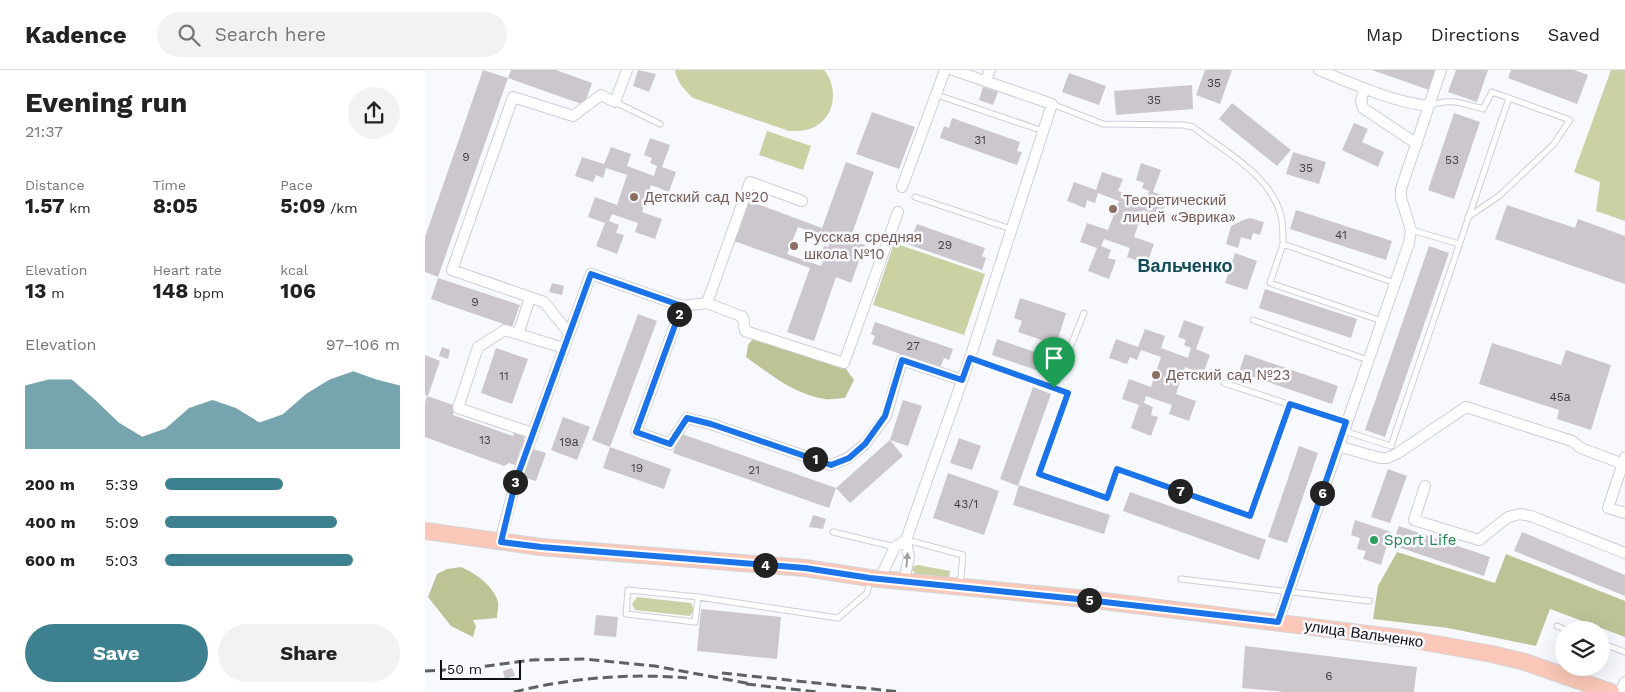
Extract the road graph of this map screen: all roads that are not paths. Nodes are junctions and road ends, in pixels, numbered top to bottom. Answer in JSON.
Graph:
{"nodes":[{"id":1,"x":627,"y":70,"type":"edge"},
{"id":2,"x":945,"y":70,"type":"edge"},
{"id":3,"x":953,"y":70,"type":"edge"},
{"id":4,"x":990,"y":70,"type":"edge"},
{"id":5,"x":1319,"y":70,"type":"edge"},
{"id":6,"x":1441,"y":70,"type":"edge"},
{"id":7,"x":986,"y":82,"type":"junction"},
{"id":8,"x":1364,"y":88,"type":"junction"},
{"id":9,"x":943,"y":97,"type":"dead end"},
{"id":10,"x":1509,"y":98,"type":"junction"},
{"id":11,"x":615,"y":102,"type":"junction"},
{"id":12,"x":1052,"y":104,"type":"junction"},
{"id":13,"x":1429,"y":106,"type":"junction"},
{"id":14,"x":660,"y":124,"type":"dead end"},
{"id":15,"x":1044,"y":131,"type":"junction"},
{"id":16,"x":1417,"y":144,"type":"junction"},
{"id":17,"x":902,"y":186,"type":"dead end"},
{"id":18,"x":915,"y":197,"type":"dead end"},
{"id":19,"x":801,"y":201,"type":"dead end"},
{"id":20,"x":898,"y":212,"type":"dead end"},
{"id":21,"x":1469,"y":217,"type":"junction"},
{"id":22,"x":1011,"y":229,"type":"junction"},
{"id":23,"x":1411,"y":230,"type":"junction"},
{"id":24,"x":1283,"y":244,"type":"junction"},
{"id":25,"x":1459,"y":244,"type":"junction"},
{"id":26,"x":1395,"y":283,"type":"junction"},
{"id":27,"x":530,"y":298,"type":"junction"},
{"id":28,"x":707,"y":303,"type":"junction"},
{"id":29,"x":682,"y":306,"type":"junction"},
{"id":30,"x":1084,"y":314,"type":"dead end"},
{"id":31,"x":1253,"y":320,"type":"dead end"},
{"id":32,"x":1382,"y":321,"type":"junction"},
{"id":33,"x":518,"y":334,"type":"junction"},
{"id":34,"x":569,"y":334,"type":"junction"},
{"id":35,"x":564,"y":348,"type":"junction"},
{"id":36,"x":970,"y":358,"type":"junction"},
{"id":37,"x":1368,"y":360,"type":"junction"},
{"id":38,"x":962,"y":380,"type":"junction"},
{"id":39,"x":1224,"y":383,"type":"dead end"},
{"id":40,"x":1054,"y":388,"type":"junction"},
{"id":41,"x":1290,"y":404,"type":"junction"},
{"id":42,"x":1345,"y":427,"type":"junction"},
{"id":43,"x":532,"y":433,"type":"junction"},
{"id":44,"x":1338,"y":446,"type":"junction"},
{"id":45,"x":1624,"y":461,"type":"edge"},
{"id":46,"x":1425,"y":486,"type":"dead end"},
{"id":47,"x":1625,"y":513,"type":"edge"},
{"id":48,"x":425,"y":531,"type":"edge"},
{"id":49,"x":833,"y":532,"type":"dead end"},
{"id":50,"x":906,"y":540,"type":"junction"},
{"id":51,"x":501,"y":542,"type":"junction"},
{"id":52,"x":895,"y":547,"type":"junction"},
{"id":53,"x":1625,"y":553,"type":"edge"},
{"id":54,"x":875,"y":578,"type":"junction"},
{"id":55,"x":1181,"y":578,"type":"dead end"},
{"id":56,"x":905,"y":581,"type":"junction"},
{"id":57,"x":960,"y":586,"type":"junction"},
{"id":58,"x":1287,"y":592,"type":"junction"},
{"id":59,"x":698,"y":597,"type":"junction"},
{"id":60,"x":1369,"y":601,"type":"dead end"},
{"id":61,"x":1278,"y":622,"type":"junction"},
{"id":62,"x":1610,"y":646,"type":"edge"},
{"id":63,"x":1625,"y":652,"type":"edge"},
{"id":64,"x":1625,"y":682,"type":"edge"},
{"id":65,"x":1611,"y":692,"type":"edge"},
{"id":66,"x":1620,"y":692,"type":"edge"}],
"edges":[{"from":1,"to":11,"type":"street"},
{"from":2,"to":17,"type":"street"},
{"from":3,"to":7,"type":"street"},
{"from":4,"to":7,"type":"street"},
{"from":5,"to":8,"type":"street"},
{"from":6,"to":13,"type":"street"},
{"from":7,"to":12,"type":"street"},
{"from":8,"to":13,"type":"street"},
{"from":8,"to":16,"type":"street"},
{"from":9,"to":15,"type":"lane"},
{"from":10,"to":13,"type":"lane"},
{"from":10,"to":21,"type":"lane"},
{"from":10,"to":21,"type":"lane"},
{"from":11,"to":14,"type":"lane"},
{"from":11,"to":27,"type":"street"},
{"from":12,"to":15,"type":"street"},
{"from":12,"to":24,"type":"lane"},
{"from":13,"to":16,"type":"street"},
{"from":15,"to":22,"type":"street"},
{"from":16,"to":23,"type":"street"},
{"from":18,"to":22,"type":"lane"},
{"from":19,"to":28,"type":"street"},
{"from":20,"to":28,"type":"street"},
{"from":21,"to":25,"type":"lane"},
{"from":22,"to":36,"type":"street"},
{"from":23,"to":25,"type":"lane"},
{"from":23,"to":26,"type":"street"},
{"from":24,"to":26,"type":"lane"},
{"from":24,"to":32,"type":"lane"},
{"from":25,"to":42,"type":"lane"},
{"from":26,"to":32,"type":"street"},
{"from":27,"to":33,"type":"street"},
{"from":27,"to":34,"type":"street"},
{"from":28,"to":29,"type":"street"},
{"from":29,"to":34,"type":"street"},
{"from":29,"to":38,"type":"street"},
{"from":30,"to":40,"type":"lane"},
{"from":31,"to":37,"type":"lane"},
{"from":32,"to":37,"type":"street"},
{"from":33,"to":35,"type":"street"},
{"from":33,"to":43,"type":"street"},
{"from":34,"to":35,"type":"street"},
{"from":35,"to":43,"type":"street"},
{"from":36,"to":38,"type":"street"},
{"from":36,"to":40,"type":"lane"},
{"from":37,"to":42,"type":"street"},
{"from":38,"to":50,"type":"street"},
{"from":39,"to":41,"type":"lane"},
{"from":40,"to":41,"type":"lane"},
{"from":41,"to":42,"type":"lane"},
{"from":42,"to":44,"type":"street"},
{"from":43,"to":51,"type":"street"},
{"from":44,"to":45,"type":"street"},
{"from":44,"to":58,"type":"street"},
{"from":45,"to":47,"type":"street"},
{"from":46,"to":53,"type":"street"},
{"from":48,"to":51,"type":"main road","name":"улица Вальченко"},
{"from":49,"to":52,"type":"lane"},
{"from":50,"to":52,"type":"street"},
{"from":56,"to":50,"type":"street","one_way":true},
{"from":50,"to":57,"type":"lane"},
{"from":51,"to":54,"type":"main road","name":"улица Вальченко"},
{"from":52,"to":54,"type":"street"},
{"from":54,"to":56,"type":"main road","name":"улица Вальченко"},
{"from":54,"to":59,"type":"lane"},
{"from":55,"to":58,"type":"lane"},
{"from":56,"to":57,"type":"main road","name":"улица Вальченко"},
{"from":57,"to":61,"type":"main road","name":"улица Вальченко"},
{"from":58,"to":60,"type":"lane"},
{"from":58,"to":61,"type":"street"},
{"from":59,"to":59,"type":"lane"},
{"from":61,"to":65,"type":"main road","name":"улица Вальченко"},
{"from":62,"to":63,"type":"lane"},
{"from":64,"to":66,"type":"street"}]}
